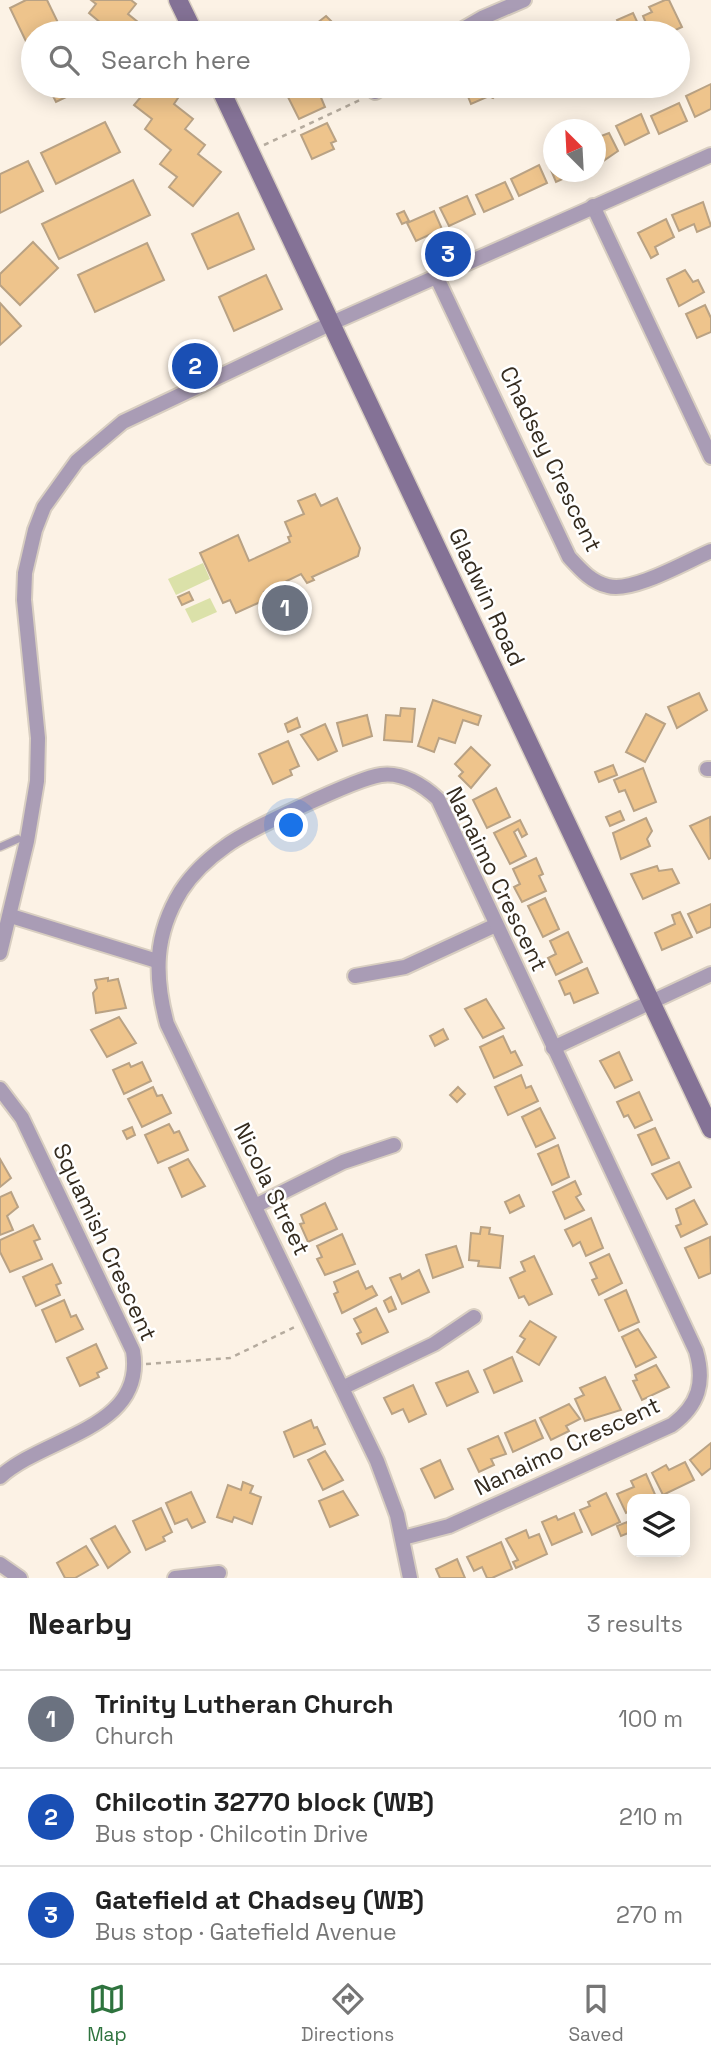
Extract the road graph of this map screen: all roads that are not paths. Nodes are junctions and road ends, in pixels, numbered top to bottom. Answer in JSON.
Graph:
{"nodes":[{"id":1,"x":178,"y":0,"type":"edge"},
{"id":2,"x":524,"y":0,"type":"edge"},
{"id":3,"x":188,"y":21,"type":"edge"},
{"id":4,"x":477,"y":21,"type":"edge"},
{"id":5,"x":225,"y":98,"type":"edge"},
{"id":6,"x":711,"y":155,"type":"edge"},
{"id":7,"x":593,"y":206,"type":"junction"},
{"id":8,"x":438,"y":278,"type":"junction"},
{"id":9,"x":332,"y":323,"type":"junction"},
{"id":10,"x":711,"y":457,"type":"edge"},
{"id":11,"x":711,"y":551,"type":"edge"},
{"id":12,"x":18,"y":839,"type":"dead end"},
{"id":13,"x":0,"y":847,"type":"edge"},
{"id":14,"x":11,"y":916,"type":"junction"},
{"id":15,"x":496,"y":925,"type":"junction"},
{"id":16,"x":0,"y":953,"type":"edge"},
{"id":17,"x":157,"y":961,"type":"junction"},
{"id":18,"x":711,"y":974,"type":"edge"},
{"id":19,"x":355,"y":976,"type":"dead end"},
{"id":20,"x":650,"y":1002,"type":"junction"},
{"id":21,"x":553,"y":1048,"type":"junction"},
{"id":22,"x":0,"y":1089,"type":"edge"},
{"id":23,"x":711,"y":1129,"type":"edge"},
{"id":24,"x":394,"y":1145,"type":"dead end"},
{"id":25,"x":255,"y":1206,"type":"junction"},
{"id":26,"x":474,"y":1317,"type":"dead end"},
{"id":27,"x":342,"y":1388,"type":"junction"},
{"id":28,"x":0,"y":1477,"type":"edge"},
{"id":29,"x":402,"y":1538,"type":"junction"},
{"id":30,"x":0,"y":1564,"type":"edge"},
{"id":31,"x":219,"y":1573,"type":"dead end"},
{"id":32,"x":20,"y":1578,"type":"edge"},
{"id":33,"x":175,"y":1578,"type":"edge"},
{"id":34,"x":410,"y":1578,"type":"edge"}],
"edges":[{"from":1,"to":3,"type":"main road"},
{"from":2,"to":4,"type":"street"},
{"from":5,"to":9,"type":"main road","name":"Gladwin Road"},
{"from":6,"to":7,"type":"street"},
{"from":7,"to":8,"type":"street"},
{"from":7,"to":10,"type":"street"},
{"from":8,"to":9,"type":"street"},
{"from":8,"to":11,"type":"street","name":"Chadsey Crescent"},
{"from":9,"to":14,"type":"street"},
{"from":9,"to":20,"type":"main road","name":"Gladwin Road"},
{"from":12,"to":13,"type":"lane"},
{"from":14,"to":16,"type":"street"},
{"from":14,"to":17,"type":"street"},
{"from":15,"to":17,"type":"street","name":"Nanaimo Crescent"},
{"from":15,"to":19,"type":"street"},
{"from":15,"to":21,"type":"street","name":"Nanaimo Crescent"},
{"from":17,"to":25,"type":"street","name":"Nicola Street"},
{"from":18,"to":20,"type":"street"},
{"from":20,"to":21,"type":"street"},
{"from":20,"to":23,"type":"main road","name":"Gladwin Road"},
{"from":21,"to":29,"type":"street","name":"Nanaimo Crescent"},
{"from":22,"to":28,"type":"street","name":"Squamish Crescent"},
{"from":24,"to":25,"type":"street"},
{"from":25,"to":27,"type":"street","name":"Nicola Street"},
{"from":26,"to":27,"type":"street"},
{"from":27,"to":29,"type":"street","name":"Nicola Street"},
{"from":29,"to":34,"type":"street","name":"Nicola Street"},
{"from":30,"to":32,"type":"street"},
{"from":31,"to":33,"type":"street"}]}
